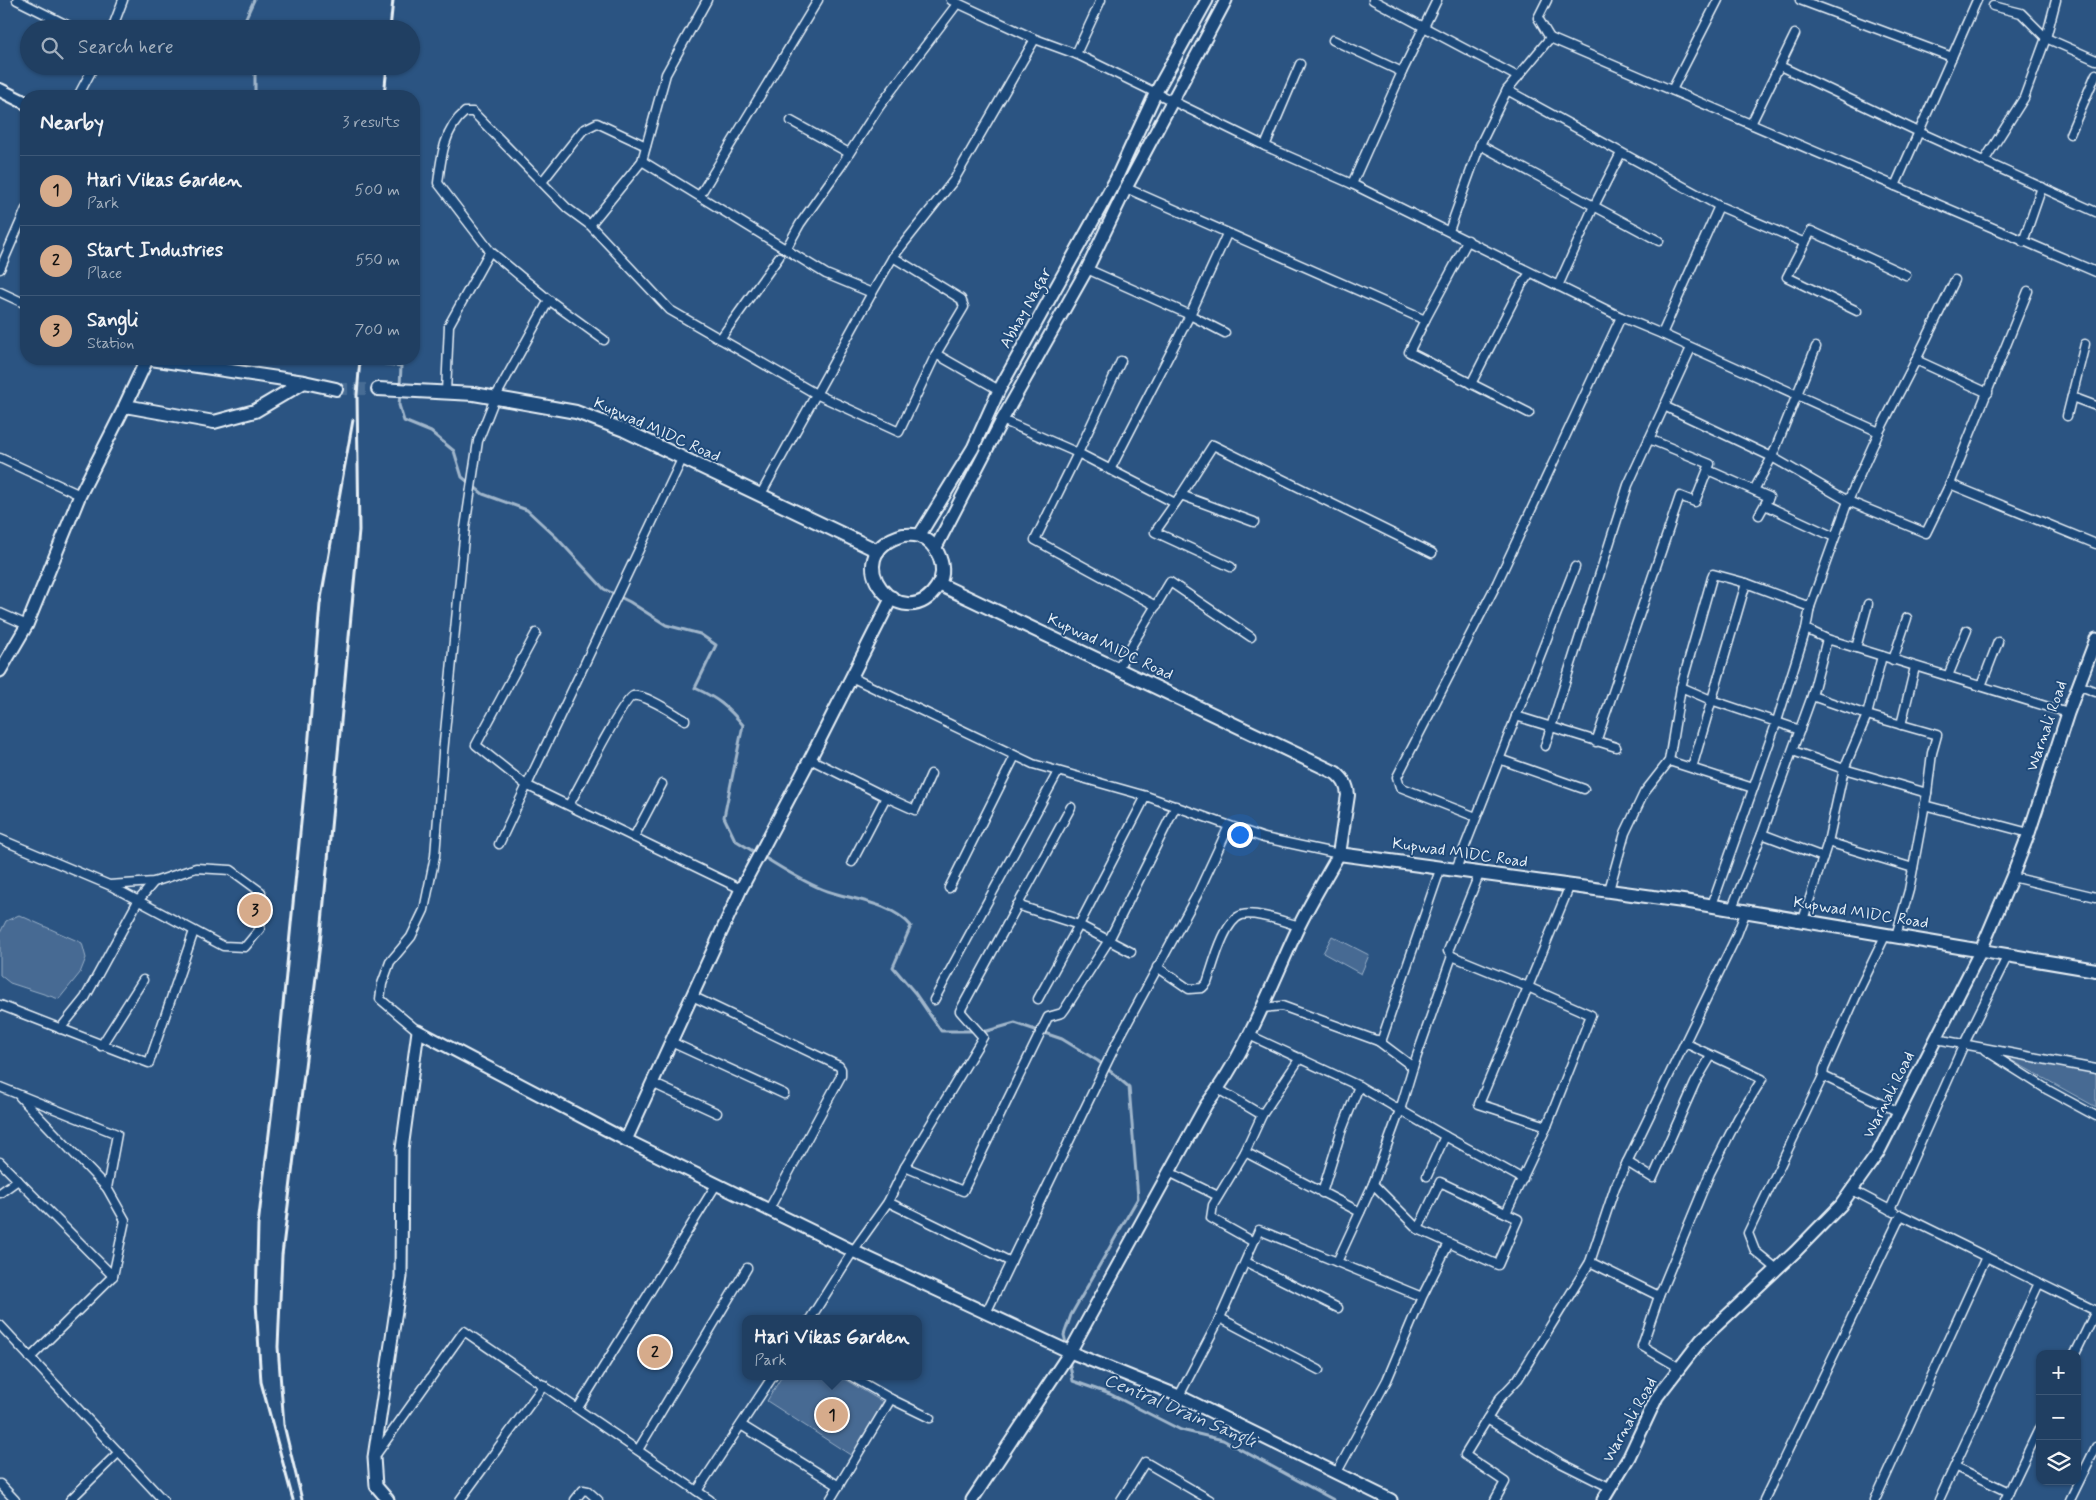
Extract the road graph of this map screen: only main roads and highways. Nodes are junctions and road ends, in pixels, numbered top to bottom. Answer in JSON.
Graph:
{"nodes":[{"id":1,"x":1207,"y":0,"type":"edge"},
{"id":2,"x":1226,"y":0,"type":"edge"},
{"id":3,"x":0,"y":90,"type":"edge"},
{"id":4,"x":20,"y":100,"type":"edge"},
{"id":5,"x":144,"y":365,"type":"edge"},
{"id":6,"x":191,"y":365,"type":"edge"},
{"id":7,"x":304,"y":382,"type":"junction"},
{"id":8,"x":336,"y":389,"type":"tunnel mouth"},
{"id":9,"x":378,"y":389,"type":"tunnel mouth"},
{"id":10,"x":125,"y":406,"type":"junction"},
{"id":11,"x":919,"y":536,"type":"junction"},
{"id":12,"x":936,"y":549,"type":"junction"},
{"id":13,"x":878,"y":551,"type":"junction"},
{"id":14,"x":939,"y":584,"type":"junction"},
{"id":15,"x":892,"y":597,"type":"junction"},
{"id":16,"x":2096,"y":639,"type":"edge"},
{"id":17,"x":0,"y":672,"type":"edge"},
{"id":18,"x":1339,"y":854,"type":"junction"},
{"id":19,"x":1981,"y":950,"type":"junction"},
{"id":20,"x":2096,"y":970,"type":"edge"},
{"id":21,"x":626,"y":1140,"type":"junction"},
{"id":22,"x":1070,"y":1352,"type":"junction"},
{"id":23,"x":388,"y":1500,"type":"edge"},
{"id":24,"x":972,"y":1500,"type":"edge"},
{"id":25,"x":1391,"y":1500,"type":"edge"},
{"id":26,"x":1603,"y":1500,"type":"edge"}],
"edges":[{"from":1,"to":11,"type":"main road","name":"Abhay Nagar"},
{"from":2,"to":12,"type":"main road"},
{"from":3,"to":4,"type":"main road"},
{"from":5,"to":10,"type":"main road"},
{"from":6,"to":7,"type":"main road"},
{"from":7,"to":8,"type":"main road"},
{"from":7,"to":10,"type":"main road"},
{"from":9,"to":13,"type":"main road","name":"Kupwad MIDC Road"},
{"from":10,"to":17,"type":"main road"},
{"from":11,"to":12,"type":"main road"},
{"from":11,"to":13,"type":"main road"},
{"from":12,"to":14,"type":"main road"},
{"from":13,"to":15,"type":"main road"},
{"from":14,"to":15,"type":"main road"},
{"from":14,"to":18,"type":"main road","name":"Kupwad MIDC Road"},
{"from":15,"to":21,"type":"main road"},
{"from":16,"to":19,"type":"main road","name":"Warnali Road"},
{"from":18,"to":19,"type":"main road","name":"Kupwad MIDC Road"},
{"from":18,"to":22,"type":"main road"},
{"from":19,"to":20,"type":"main road","name":"Kupwad MIDC Road"},
{"from":19,"to":26,"type":"main road","name":"Warnali Road"},
{"from":21,"to":22,"type":"main road"},
{"from":21,"to":23,"type":"main road"},
{"from":22,"to":24,"type":"main road"},
{"from":22,"to":25,"type":"main road"}]}
